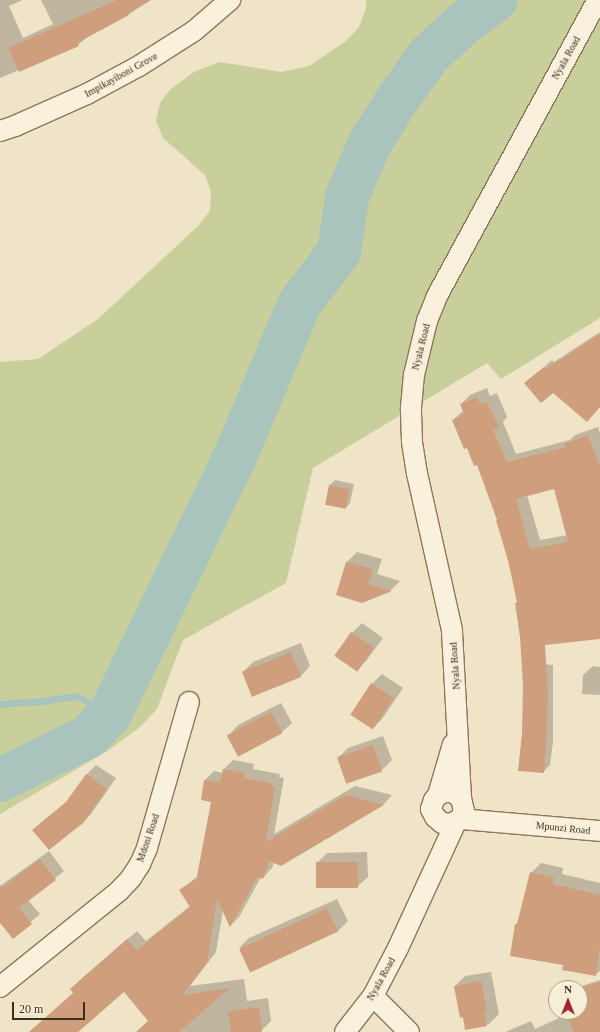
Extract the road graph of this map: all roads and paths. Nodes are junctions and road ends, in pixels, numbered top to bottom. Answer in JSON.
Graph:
{"nodes":[{"id":1,"x":230,"y":0,"type":"edge"},
{"id":2,"x":598,"y":0,"type":"edge"},
{"id":3,"x":0,"y":131,"type":"edge"},
{"id":4,"x":189,"y":702,"type":"dead end"},
{"id":5,"x":457,"y":732,"type":"junction"},
{"id":6,"x":438,"y":795,"type":"junction"},
{"id":7,"x":460,"y":810,"type":"junction"},
{"id":8,"x":435,"y":817,"type":"junction"},
{"id":9,"x":600,"y":832,"type":"edge"},
{"id":10,"x":429,"y":878,"type":"junction"},
{"id":11,"x":0,"y":987,"type":"edge"},
{"id":12,"x":373,"y":996,"type":"junction"},
{"id":13,"x":344,"y":1032,"type":"edge"},
{"id":14,"x":408,"y":1032,"type":"edge"}],
"edges":[{"from":1,"to":3,"type":"street","name":"Impikayiboni Grove"},
{"from":2,"to":5,"type":"street","name":"Nyala Road"},
{"from":4,"to":11,"type":"street","name":"Mdoni Road"},
{"from":5,"to":6,"type":"street","name":"Nyala Road"},
{"from":5,"to":7,"type":"street","name":"Nyala Road"},
{"from":6,"to":7,"type":"street"},
{"from":6,"to":8,"type":"street"},
{"from":7,"to":8,"type":"street"},
{"from":7,"to":9,"type":"street","name":"Mpunzi Road"},
{"from":7,"to":10,"type":"street","name":"Nyala Road"},
{"from":8,"to":10,"type":"street","name":"Nyala Road"},
{"from":10,"to":12,"type":"street","name":"Nyala Road"},
{"from":12,"to":13,"type":"street","name":"Nyala Road"},
{"from":12,"to":14,"type":"street"}]}
